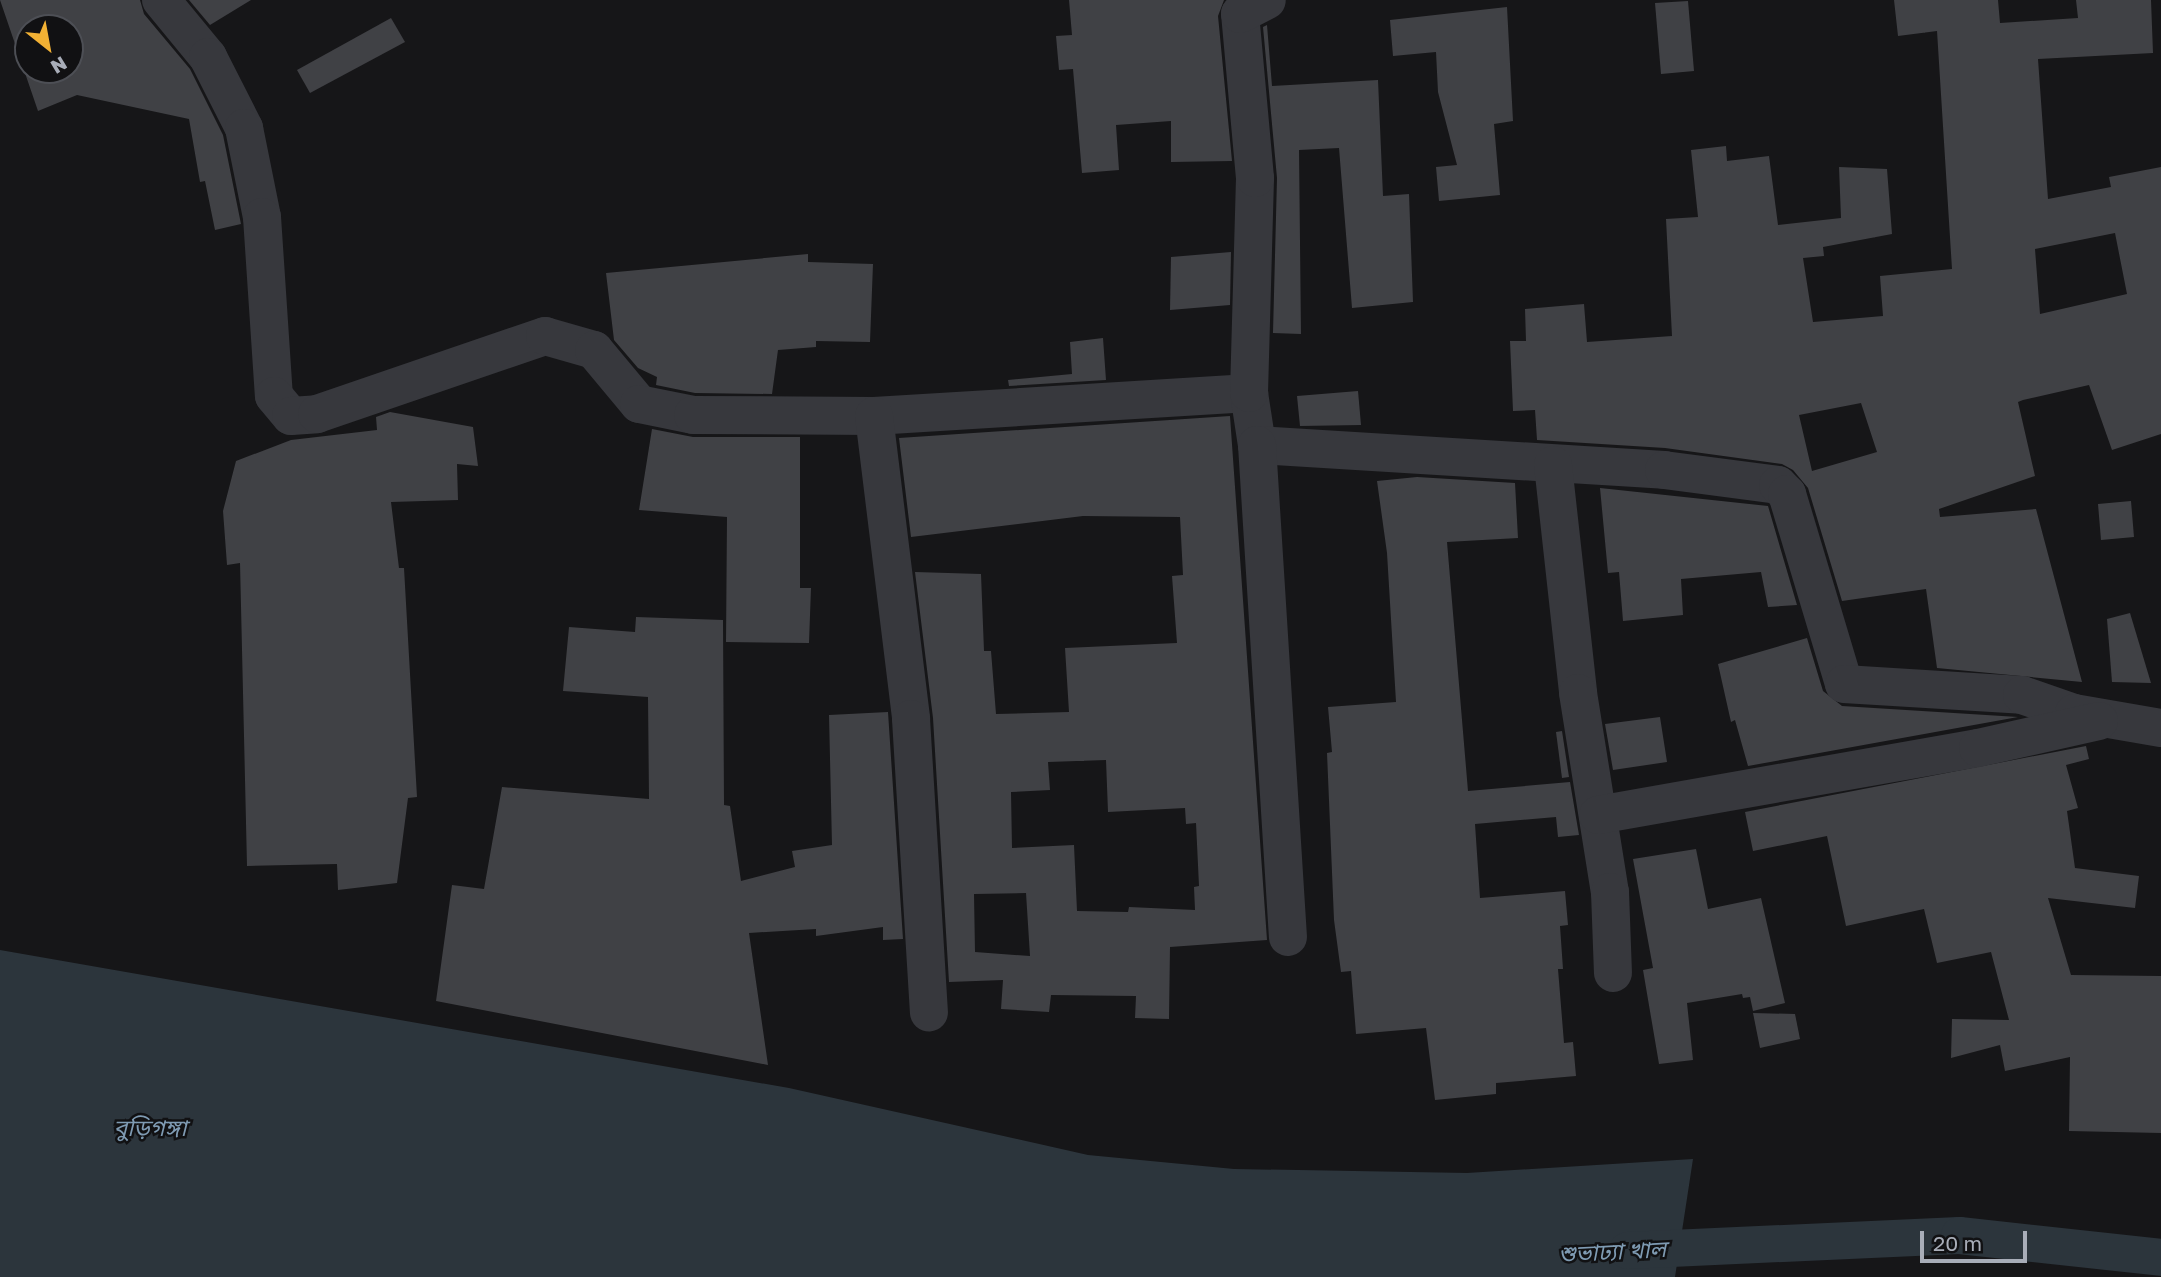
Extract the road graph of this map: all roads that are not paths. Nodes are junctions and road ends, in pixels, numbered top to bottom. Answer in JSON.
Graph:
{"nodes":[{"id":1,"x":161,"y":0,"type":"edge"},
{"id":2,"x":1267,"y":0,"type":"edge"},
{"id":3,"x":1249,"y":393,"type":"junction"},
{"id":4,"x":874,"y":416,"type":"junction"},
{"id":5,"x":1257,"y":445,"type":"junction"},
{"id":6,"x":1553,"y":465,"type":"junction"},
{"id":7,"x":2111,"y":718,"type":"junction"},
{"id":8,"x":2161,"y":727,"type":"edge"},
{"id":9,"x":1598,"y":815,"type":"junction"},
{"id":10,"x":1288,"y":937,"type":"dead end"},
{"id":11,"x":1613,"y":973,"type":"dead end"},
{"id":12,"x":929,"y":1012,"type":"dead end"}],
"edges":[{"from":1,"to":4,"type":"street"},
{"from":2,"to":3,"type":"street"},
{"from":3,"to":4,"type":"street"},
{"from":3,"to":5,"type":"street"},
{"from":4,"to":12,"type":"street"},
{"from":5,"to":6,"type":"street"},
{"from":5,"to":10,"type":"street"},
{"from":6,"to":7,"type":"street"},
{"from":6,"to":9,"type":"street"},
{"from":7,"to":8,"type":"street"},
{"from":7,"to":9,"type":"street"},
{"from":9,"to":11,"type":"street"}]}
